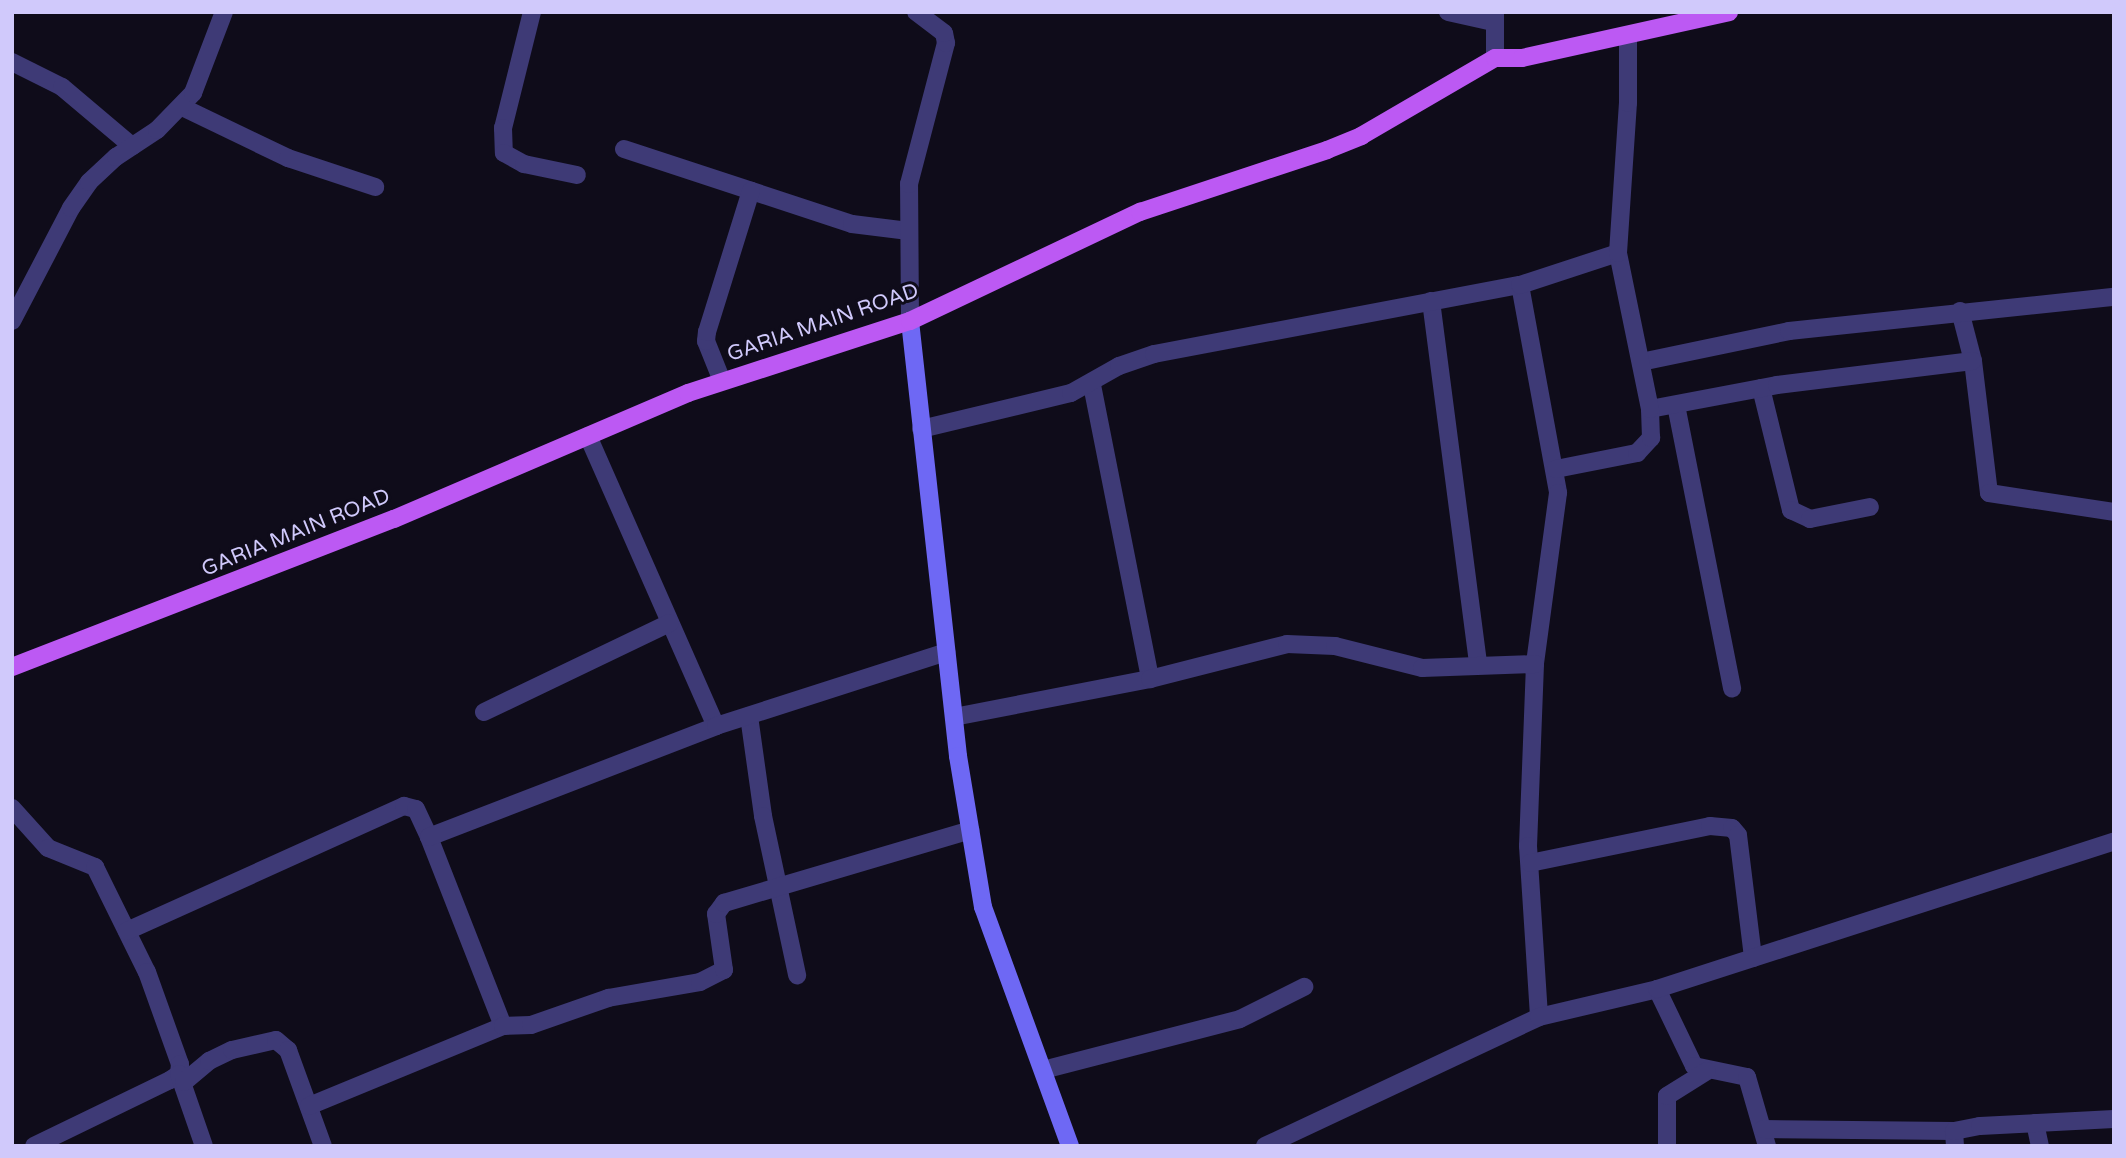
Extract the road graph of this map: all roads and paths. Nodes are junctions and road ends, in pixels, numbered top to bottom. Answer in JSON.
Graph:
{"nodes":[{"id":1,"x":224,"y":12,"type":"edge"},
{"id":2,"x":532,"y":12,"type":"edge"},
{"id":3,"x":916,"y":12,"type":"edge"},
{"id":4,"x":1448,"y":12,"type":"edge"},
{"id":5,"x":1729,"y":12,"type":"edge"},
{"id":6,"x":1494,"y":17,"type":"edge"},
{"id":7,"x":1628,"y":35,"type":"junction"},
{"id":8,"x":1495,"y":58,"type":"junction"},
{"id":9,"x":12,"y":62,"type":"edge"},
{"id":10,"x":181,"y":107,"type":"junction"},
{"id":11,"x":132,"y":146,"type":"junction"},
{"id":12,"x":624,"y":149,"type":"dead end"},
{"id":13,"x":577,"y":175,"type":"dead end"},
{"id":14,"x":375,"y":187,"type":"dead end"},
{"id":15,"x":751,"y":191,"type":"junction"},
{"id":16,"x":909,"y":231,"type":"junction"},
{"id":17,"x":1618,"y":253,"type":"junction"},
{"id":18,"x":1520,"y":285,"type":"junction"},
{"id":19,"x":2114,"y":297,"type":"edge"},
{"id":20,"x":1431,"y":300,"type":"junction"},
{"id":21,"x":1960,"y":312,"type":"junction"},
{"id":22,"x":12,"y":321,"type":"edge"},
{"id":23,"x":909,"y":321,"type":"junction"},
{"id":24,"x":1973,"y":361,"type":"junction"},
{"id":25,"x":1641,"y":362,"type":"junction"},
{"id":26,"x":723,"y":381,"type":"junction"},
{"id":27,"x":1092,"y":384,"type":"junction"},
{"id":28,"x":1761,"y":388,"type":"junction"},
{"id":29,"x":1676,"y":405,"type":"junction"},
{"id":30,"x":1650,"y":408,"type":"junction"},
{"id":31,"x":922,"y":429,"type":"junction"},
{"id":32,"x":588,"y":436,"type":"junction"},
{"id":33,"x":1556,"y":469,"type":"junction"},
{"id":34,"x":1870,"y":507,"type":"dead end"},
{"id":35,"x":2114,"y":512,"type":"edge"},
{"id":36,"x":670,"y":623,"type":"junction"},
{"id":37,"x":946,"y":652,"type":"junction"},
{"id":38,"x":1535,"y":664,"type":"junction"},
{"id":39,"x":1478,"y":665,"type":"junction"},
{"id":40,"x":12,"y":667,"type":"edge"},
{"id":41,"x":1150,"y":679,"type":"junction"},
{"id":42,"x":1732,"y":689,"type":"dead end"},
{"id":43,"x":484,"y":712,"type":"dead end"},
{"id":44,"x":749,"y":716,"type":"junction"},
{"id":45,"x":954,"y":717,"type":"junction"},
{"id":46,"x":716,"y":726,"type":"junction"},
{"id":47,"x":12,"y":808,"type":"edge"},
{"id":48,"x":970,"y":830,"type":"junction"},
{"id":49,"x":429,"y":837,"type":"junction"},
{"id":50,"x":2114,"y":841,"type":"edge"},
{"id":51,"x":1530,"y":863,"type":"junction"},
{"id":52,"x":776,"y":885,"type":"junction"},
{"id":53,"x":127,"y":931,"type":"junction"},
{"id":54,"x":1754,"y":958,"type":"junction"},
{"id":55,"x":797,"y":975,"type":"dead end"},
{"id":56,"x":1304,"y":987,"type":"dead end"},
{"id":57,"x":1657,"y":989,"type":"junction"},
{"id":58,"x":1539,"y":1017,"type":"junction"},
{"id":59,"x":503,"y":1026,"type":"junction"},
{"id":60,"x":1042,"y":1070,"type":"junction"},
{"id":61,"x":1707,"y":1071,"type":"junction"},
{"id":62,"x":182,"y":1078,"type":"junction"},
{"id":63,"x":309,"y":1106,"type":"junction"},
{"id":64,"x":2114,"y":1119,"type":"edge"},
{"id":65,"x":2035,"y":1123,"type":"junction"},
{"id":66,"x":1765,"y":1138,"type":"edge"},
{"id":67,"x":1954,"y":1138,"type":"edge"},
{"id":68,"x":1289,"y":1142,"type":"edge"},
{"id":69,"x":34,"y":1146,"type":"edge"},
{"id":70,"x":204,"y":1146,"type":"edge"},
{"id":71,"x":323,"y":1146,"type":"edge"},
{"id":72,"x":1070,"y":1146,"type":"edge"},
{"id":73,"x":1265,"y":1146,"type":"edge"},
{"id":74,"x":1667,"y":1146,"type":"edge"},
{"id":75,"x":2040,"y":1146,"type":"edge"}],
"edges":[{"from":1,"to":10,"type":"street"},
{"from":2,"to":13,"type":"street"},
{"from":3,"to":16,"type":"street"},
{"from":4,"to":6,"type":"street"},
{"from":5,"to":7,"type":"main road","name":"GARIA MAIN ROAD"},
{"from":6,"to":8,"type":"street"},
{"from":7,"to":8,"type":"main road","name":"GARIA MAIN ROAD"},
{"from":7,"to":17,"type":"street"},
{"from":8,"to":23,"type":"main road","name":"GARIA MAIN ROAD"},
{"from":9,"to":11,"type":"street"},
{"from":10,"to":11,"type":"street"},
{"from":10,"to":14,"type":"street"},
{"from":11,"to":22,"type":"street"},
{"from":12,"to":15,"type":"street"},
{"from":15,"to":16,"type":"street"},
{"from":15,"to":26,"type":"street"},
{"from":16,"to":23,"type":"street"},
{"from":17,"to":18,"type":"street"},
{"from":17,"to":25,"type":"street"},
{"from":18,"to":20,"type":"street"},
{"from":18,"to":33,"type":"street"},
{"from":19,"to":21,"type":"street"},
{"from":20,"to":27,"type":"street"},
{"from":20,"to":39,"type":"street"},
{"from":21,"to":24,"type":"street"},
{"from":21,"to":25,"type":"street"},
{"from":23,"to":26,"type":"main road","name":"GARIA MAIN ROAD"},
{"from":23,"to":31,"type":"main road"},
{"from":24,"to":28,"type":"street"},
{"from":24,"to":35,"type":"street"},
{"from":25,"to":30,"type":"street"},
{"from":26,"to":32,"type":"main road","name":"GARIA MAIN ROAD"},
{"from":27,"to":31,"type":"street"},
{"from":27,"to":41,"type":"street"},
{"from":28,"to":29,"type":"street"},
{"from":28,"to":34,"type":"street"},
{"from":29,"to":30,"type":"street"},
{"from":29,"to":42,"type":"street"},
{"from":30,"to":33,"type":"street"},
{"from":31,"to":37,"type":"main road"},
{"from":32,"to":36,"type":"street"},
{"from":32,"to":40,"type":"main road","name":"GARIA MAIN ROAD"},
{"from":33,"to":38,"type":"street"},
{"from":36,"to":43,"type":"street"},
{"from":36,"to":46,"type":"street"},
{"from":37,"to":44,"type":"street"},
{"from":37,"to":45,"type":"main road"},
{"from":38,"to":39,"type":"street"},
{"from":38,"to":51,"type":"street"},
{"from":39,"to":41,"type":"street"},
{"from":41,"to":45,"type":"street"},
{"from":44,"to":46,"type":"street"},
{"from":44,"to":52,"type":"street"},
{"from":45,"to":48,"type":"main road"},
{"from":46,"to":49,"type":"street"},
{"from":47,"to":53,"type":"street"},
{"from":48,"to":52,"type":"street"},
{"from":48,"to":60,"type":"main road"},
{"from":49,"to":53,"type":"street"},
{"from":49,"to":59,"type":"street"},
{"from":50,"to":54,"type":"street"},
{"from":51,"to":54,"type":"street"},
{"from":51,"to":58,"type":"street"},
{"from":52,"to":55,"type":"street"},
{"from":52,"to":59,"type":"street"},
{"from":53,"to":62,"type":"street"},
{"from":54,"to":57,"type":"street"},
{"from":56,"to":60,"type":"street"},
{"from":57,"to":58,"type":"street"},
{"from":57,"to":61,"type":"street"},
{"from":58,"to":68,"type":"street"},
{"from":59,"to":63,"type":"street"},
{"from":60,"to":72,"type":"main road"},
{"from":61,"to":66,"type":"street"},
{"from":61,"to":74,"type":"street"},
{"from":62,"to":63,"type":"street"},
{"from":62,"to":69,"type":"street"},
{"from":62,"to":70,"type":"street"},
{"from":63,"to":71,"type":"street"},
{"from":64,"to":65,"type":"street"},
{"from":65,"to":67,"type":"street"},
{"from":65,"to":75,"type":"street"},
{"from":66,"to":67,"type":"street"},
{"from":68,"to":73,"type":"street"}]}
